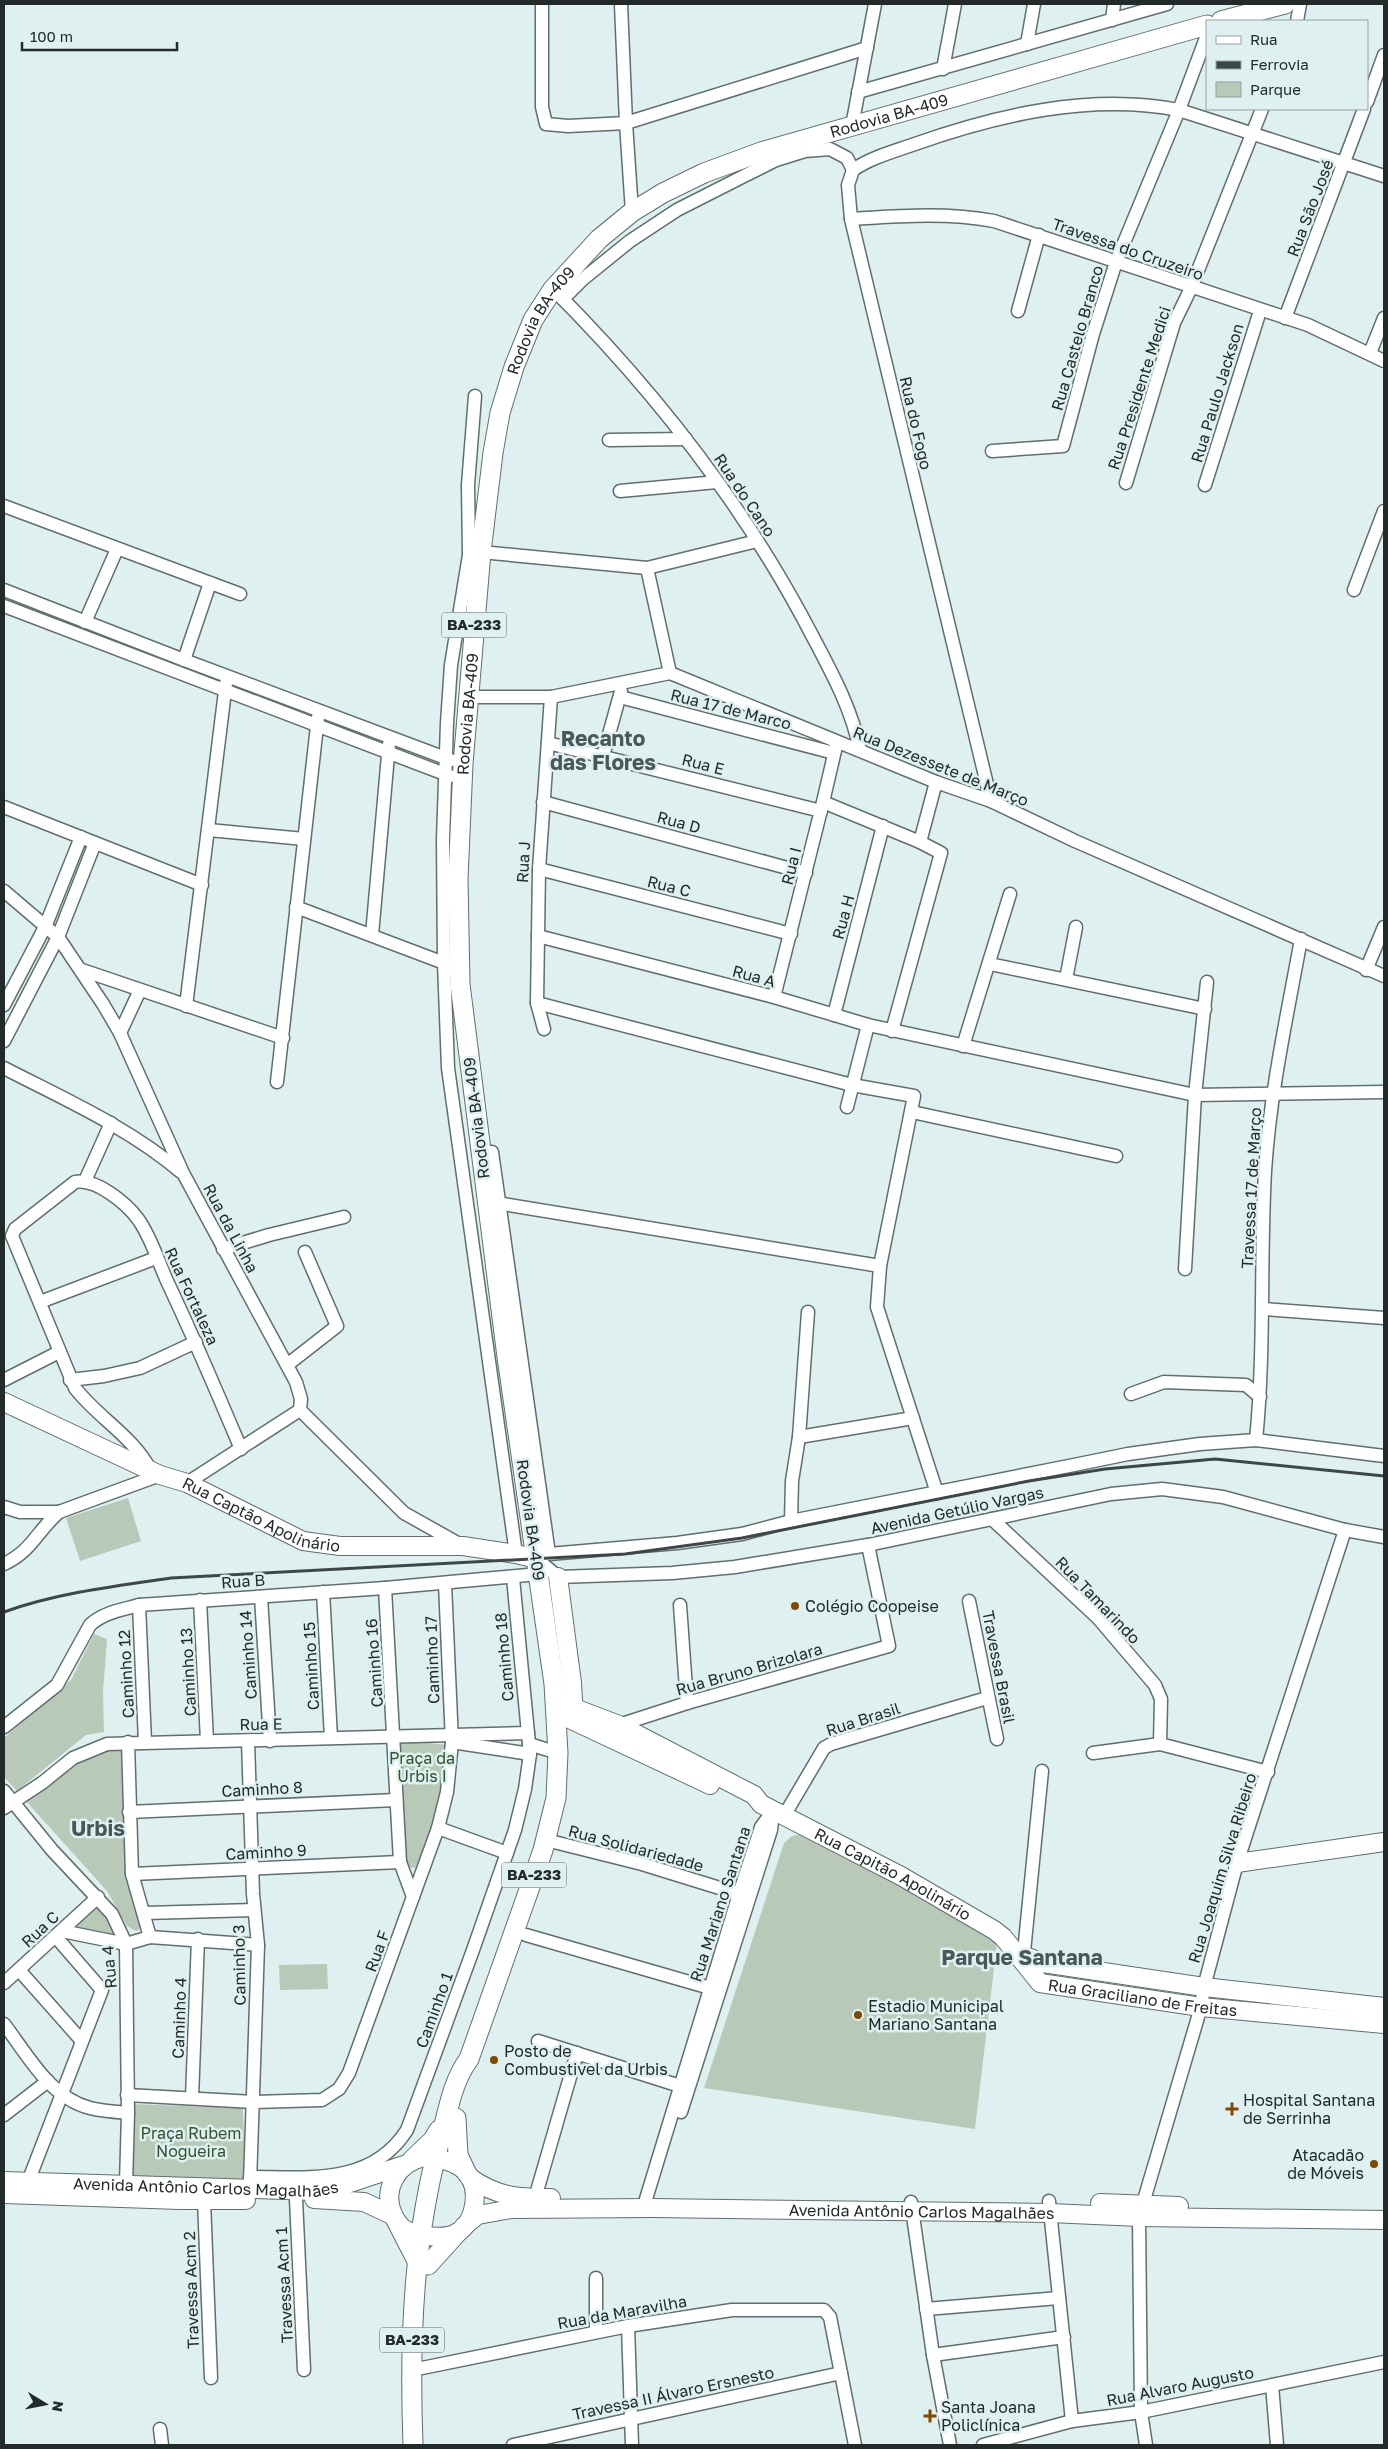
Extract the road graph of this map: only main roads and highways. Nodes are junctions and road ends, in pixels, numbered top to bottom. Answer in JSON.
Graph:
{"nodes":[{"id":1,"x":1285,"y":4,"type":"edge"},
{"id":2,"x":1225,"y":20,"type":"edge"},
{"id":3,"x":1206,"y":25,"type":"edge"},
{"id":4,"x":4,"y":1402,"type":"edge"},
{"id":5,"x":540,"y":1560,"type":"junction"},
{"id":6,"x":558,"y":1577,"type":"road end"},
{"id":7,"x":563,"y":1705,"type":"junction"},
{"id":8,"x":685,"y":1765,"type":"junction"},
{"id":9,"x":1384,"y":1842,"type":"edge"},
{"id":10,"x":1237,"y":1863,"type":"road end"},
{"id":11,"x":1021,"y":1958,"type":"junction"},
{"id":12,"x":1384,"y":2007,"type":"edge"},
{"id":13,"x":1384,"y":2024,"type":"edge"},
{"id":14,"x":451,"y":2117,"type":"junction"},
{"id":15,"x":439,"y":2159,"type":"junction"},
{"id":16,"x":408,"y":2162,"type":"junction"},
{"id":17,"x":468,"y":2174,"type":"junction"},
{"id":18,"x":4,"y":2181,"type":"edge"},
{"id":19,"x":126,"y":2191,"type":"junction"},
{"id":20,"x":4,"y":2194,"type":"edge"},
{"id":21,"x":649,"y":2201,"type":"junction"},
{"id":22,"x":1384,"y":2210,"type":"edge"},
{"id":23,"x":1294,"y":2213,"type":"junction"},
{"id":24,"x":396,"y":2220,"type":"junction"},
{"id":25,"x":1384,"y":2220,"type":"edge"},
{"id":26,"x":461,"y":2229,"type":"junction"},
{"id":27,"x":426,"y":2236,"type":"junction"},
{"id":28,"x":422,"y":2263,"type":"junction"},
{"id":29,"x":413,"y":2445,"type":"edge"},
{"id":30,"x":425,"y":2445,"type":"edge"}],
"edges":[{"from":1,"to":2,"type":"main road"},
{"from":3,"to":5,"type":"main road","name":"Rodovia BA-409","number":"BA-233"},
{"from":4,"to":5,"type":"main road","name":"Rua Captão Apolinário"},
{"from":5,"to":7,"type":"main road","name":"Rodovia BA-409","number":"BA-233"},
{"from":6,"to":7,"type":"main road"},
{"from":7,"to":8,"type":"main road","name":"Rua Capitão Apolinário"},
{"from":7,"to":8,"type":"main road","name":"Rua Capitão Apolinário"},
{"from":7,"to":14,"type":"main road","number":"BA-233"},
{"from":8,"to":11,"type":"main road","name":"Rua Capitão Apolinário"},
{"from":9,"to":10,"type":"main road"},
{"from":11,"to":12,"type":"main road","name":"Rua Graciliano de Freitas"},
{"from":11,"to":13,"type":"main road","name":"Rua Graciliano de Freitas"},
{"from":14,"to":15,"type":"main road","number":"BA-233"},
{"from":14,"to":16,"type":"main road"},
{"from":14,"to":17,"type":"main road"},
{"from":15,"to":16,"type":"main road","name":"Avenida Antônio Carlos Magalhães"},
{"from":15,"to":17,"type":"main road","name":"Avenida Antônio Carlos Magalhães"},
{"from":15,"to":27,"type":"main road","number":"BA-233"},
{"from":16,"to":19,"type":"main road","name":"Avenida Antônio Carlos Magalhães"},
{"from":16,"to":24,"type":"main road"},
{"from":17,"to":21,"type":"main road","name":"Avenida Antônio Carlos Magalhães"},
{"from":17,"to":26,"type":"main road"},
{"from":18,"to":19,"type":"main road","name":"Avenida Antônio Carlos Magalhães"},
{"from":19,"to":20,"type":"main road","name":"Avenida Antônio Carlos Magalhães"},
{"from":19,"to":24,"type":"main road","name":"Avenida Antônio Carlos Magalhães"},
{"from":21,"to":23,"type":"main road","name":"Avenida Antônio Carlos Magalhães"},
{"from":21,"to":26,"type":"main road","name":"Avenida Antônio Carlos Magalhães"},
{"from":22,"to":23,"type":"main road","name":"Avenida Antônio Carlos Magalhães"},
{"from":23,"to":25,"type":"main road","name":"Avenida Antônio Carlos Magalhães"},
{"from":24,"to":27,"type":"main road","name":"Avenida Antônio Carlos Magalhães"},
{"from":24,"to":28,"type":"main road"},
{"from":26,"to":27,"type":"main road","name":"Avenida Antônio Carlos Magalhães"},
{"from":26,"to":28,"type":"main road"},
{"from":27,"to":28,"type":"main road","number":"BA-233"},
{"from":28,"to":29,"type":"main road","number":"BA-233"},
{"from":28,"to":30,"type":"main road"}]}
